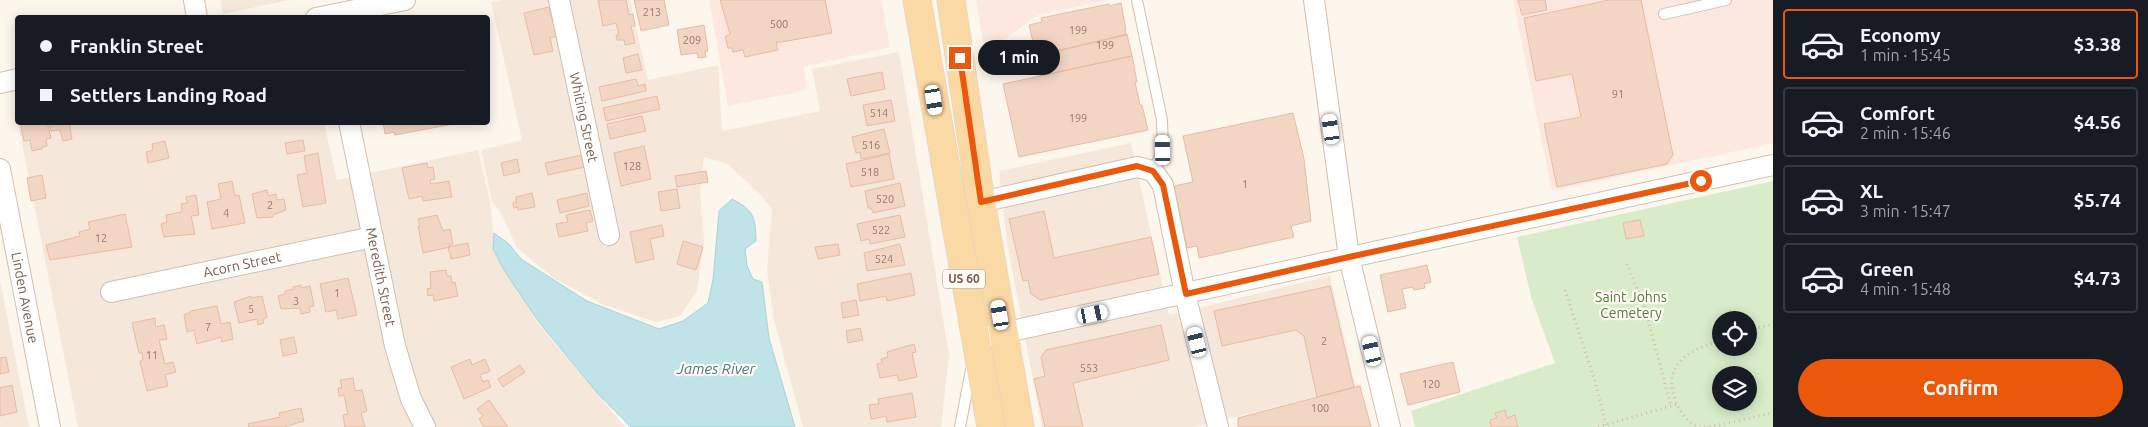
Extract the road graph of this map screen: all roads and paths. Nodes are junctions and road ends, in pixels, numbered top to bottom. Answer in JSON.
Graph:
{"nodes":[{"id":1,"x":194,"y":0,"type":"edge"},
{"id":2,"x":405,"y":0,"type":"edge"},
{"id":3,"x":559,"y":0,"type":"edge"},
{"id":4,"x":917,"y":0,"type":"edge"},
{"id":5,"x":951,"y":0,"type":"edge"},
{"id":6,"x":1137,"y":0,"type":"edge"},
{"id":7,"x":1314,"y":0,"type":"edge"},
{"id":8,"x":1726,"y":0,"type":"edge"},
{"id":9,"x":1664,"y":14,"type":"dead end"},
{"id":10,"x":196,"y":15,"type":"edge"},
{"id":11,"x":334,"y":15,"type":"edge"},
{"id":12,"x":15,"y":80,"type":"edge"},
{"id":13,"x":0,"y":83,"type":"edge"},
{"id":14,"x":351,"y":125,"type":"edge"},
{"id":15,"x":1773,"y":165,"type":"edge"},
{"id":16,"x":0,"y":168,"type":"edge"},
{"id":17,"x":1153,"y":171,"type":"junction"},
{"id":18,"x":981,"y":202,"type":"junction"},
{"id":19,"x":609,"y":235,"type":"dead end"},
{"id":20,"x":373,"y":237,"type":"junction"},
{"id":21,"x":1349,"y":257,"type":"junction"},
{"id":22,"x":1628,"y":264,"type":"dead end"},
{"id":23,"x":1565,"y":290,"type":"dead end"},
{"id":24,"x":111,"y":292,"type":"dead end"},
{"id":25,"x":1186,"y":294,"type":"junction"},
{"id":26,"x":1773,"y":324,"type":"edge"},
{"id":27,"x":1757,"y":328,"type":"edge"},
{"id":28,"x":1004,"y":334,"type":"junction"},
{"id":29,"x":975,"y":343,"type":"junction"},
{"id":30,"x":1712,"y":343,"type":"edge"},
{"id":31,"x":1678,"y":404,"type":"junction"},
{"id":32,"x":1671,"y":406,"type":"junction"},
{"id":33,"x":1773,"y":413,"type":"edge"},
{"id":34,"x":1606,"y":425,"type":"junction"},
{"id":35,"x":50,"y":427,"type":"edge"},
{"id":36,"x":425,"y":427,"type":"edge"},
{"id":37,"x":960,"y":427,"type":"edge"},
{"id":38,"x":991,"y":427,"type":"edge"},
{"id":39,"x":1020,"y":427,"type":"edge"},
{"id":40,"x":1218,"y":427,"type":"edge"},
{"id":41,"x":1390,"y":427,"type":"edge"},
{"id":42,"x":1598,"y":427,"type":"edge"}],
"edges":[{"from":1,"to":10,"type":"street"},
{"from":2,"to":11,"type":"street"},
{"from":3,"to":19,"type":"street","name":"Whiting Street"},
{"from":4,"to":29,"type":"main road","number":"US 60"},
{"from":5,"to":18,"type":"main road","number":"US 60"},
{"from":6,"to":17,"type":"lane"},
{"from":7,"to":21,"type":"street"},
{"from":8,"to":9,"type":"lane"},
{"from":12,"to":13,"type":"street"},
{"from":14,"to":20,"type":"street","name":"Meredith Street"},
{"from":15,"to":21,"type":"street"},
{"from":16,"to":35,"type":"street","name":"Linden Avenue"},
{"from":17,"to":18,"type":"street"},
{"from":17,"to":25,"type":"street"},
{"from":18,"to":28,"type":"main road","number":"US 60"},
{"from":20,"to":24,"type":"street","name":"Acorn Street"},
{"from":20,"to":36,"type":"street","name":"Meredith Street"},
{"from":21,"to":25,"type":"street"},
{"from":21,"to":41,"type":"street"},
{"from":22,"to":32,"type":"path"},
{"from":23,"to":34,"type":"path"},
{"from":25,"to":28,"type":"street"},
{"from":25,"to":40,"type":"street"},
{"from":26,"to":27,"type":"path"},
{"from":28,"to":29,"type":"street"},
{"from":28,"to":39,"type":"main road","number":"US 60"},
{"from":29,"to":37,"type":"lane"},
{"from":29,"to":38,"type":"main road","number":"US 60"},
{"from":30,"to":31,"type":"path"},
{"from":31,"to":32,"type":"path"},
{"from":31,"to":33,"type":"path"},
{"from":32,"to":34,"type":"path"},
{"from":34,"to":42,"type":"path"}]}
